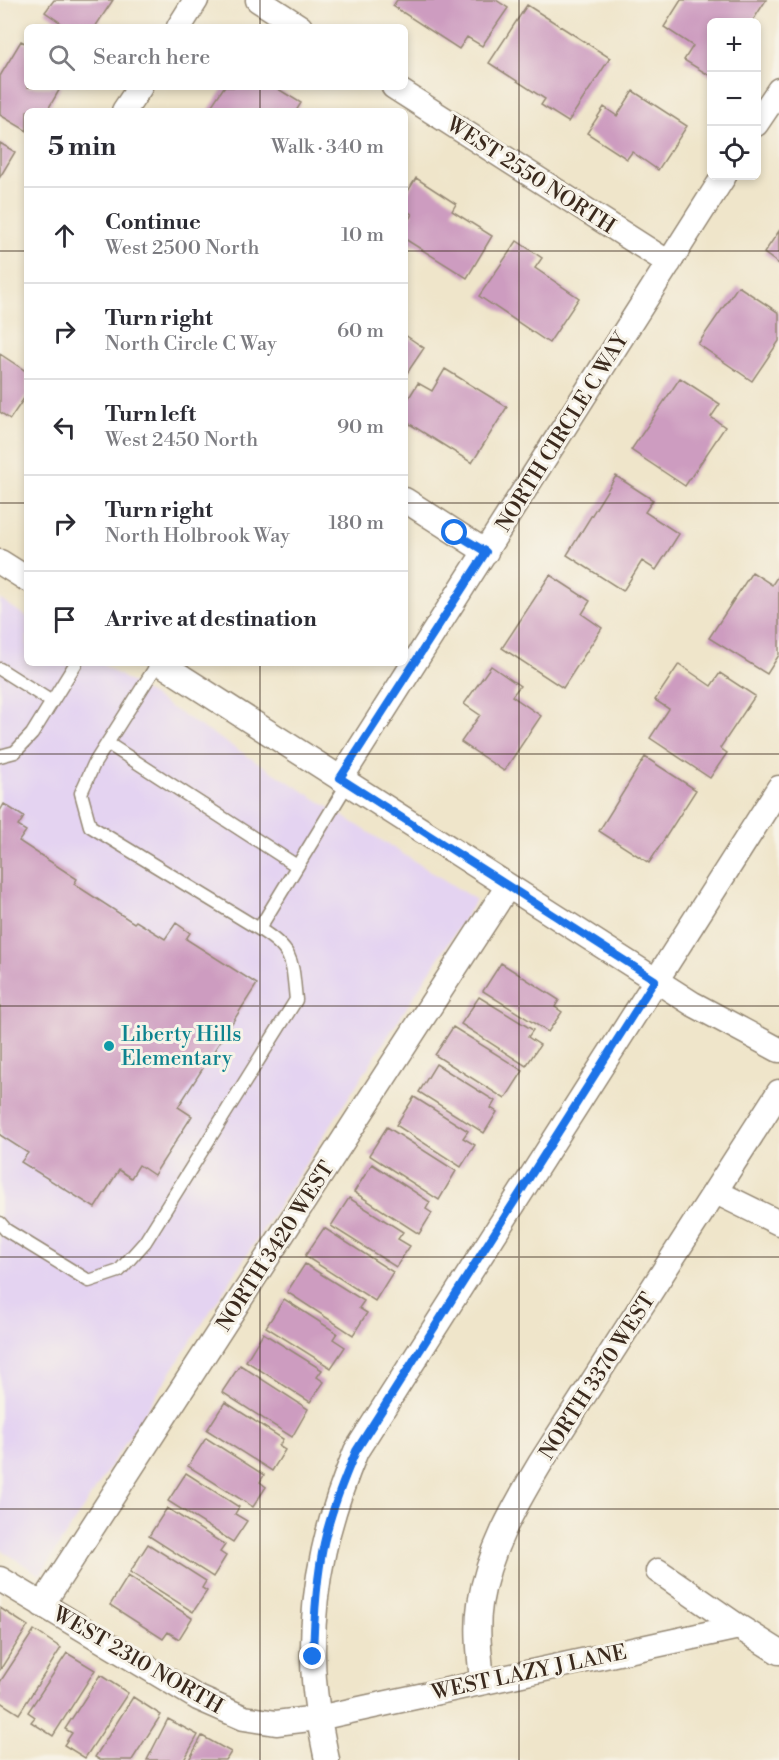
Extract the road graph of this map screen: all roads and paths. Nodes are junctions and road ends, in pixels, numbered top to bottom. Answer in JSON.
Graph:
{"nodes":[{"id":1,"x":196,"y":0,"type":"edge"},
{"id":2,"x":258,"y":0,"type":"edge"},
{"id":3,"x":181,"y":24,"type":"edge"},
{"id":4,"x":295,"y":24,"type":"edge"},
{"id":5,"x":138,"y":90,"type":"edge"},
{"id":6,"x":399,"y":90,"type":"edge"},
{"id":7,"x":779,"y":90,"type":"edge"},
{"id":8,"x":126,"y":108,"type":"edge"},
{"id":9,"x":761,"y":117,"type":"edge"},
{"id":10,"x":721,"y":180,"type":"edge"},
{"id":11,"x":669,"y":263,"type":"junction"},
{"id":12,"x":408,"y":502,"type":"edge"},
{"id":13,"x":486,"y":552,"type":"junction"},
{"id":14,"x":0,"y":562,"type":"edge"},
{"id":15,"x":24,"y":577,"type":"edge"},
{"id":16,"x":74,"y":666,"type":"edge"},
{"id":17,"x":157,"y":666,"type":"edge"},
{"id":18,"x":164,"y":666,"type":"edge"},
{"id":19,"x":0,"y":669,"type":"edge"},
{"id":20,"x":51,"y":702,"type":"junction"},
{"id":21,"x":107,"y":742,"type":"junction"},
{"id":22,"x":0,"y":756,"type":"edge"},
{"id":23,"x":344,"y":781,"type":"junction"},
{"id":24,"x":779,"y":788,"type":"edge"},
{"id":25,"x":297,"y":866,"type":"junction"},
{"id":26,"x":508,"y":886,"type":"junction"},
{"id":27,"x":259,"y":929,"type":"junction"},
{"id":28,"x":655,"y":980,"type":"junction"},
{"id":29,"x":779,"y":1050,"type":"edge"},
{"id":30,"x":779,"y":1092,"type":"edge"},
{"id":31,"x":716,"y":1192,"type":"junction"},
{"id":32,"x":0,"y":1223,"type":"edge"},
{"id":33,"x":779,"y":1223,"type":"edge"},
{"id":34,"x":658,"y":1571,"type":"dead end"},
{"id":35,"x":0,"y":1579,"type":"edge"},
{"id":36,"x":42,"y":1605,"type":"junction"},
{"id":37,"x":739,"y":1627,"type":"junction"},
{"id":38,"x":779,"y":1652,"type":"edge"},
{"id":39,"x":482,"y":1682,"type":"junction"},
{"id":40,"x":318,"y":1718,"type":"junction"},
{"id":41,"x":327,"y":1760,"type":"edge"}],
"edges":[{"from":1,"to":3,"type":"street"},
{"from":2,"to":4,"type":"street"},
{"from":5,"to":8,"type":"street"},
{"from":6,"to":11,"type":"street","name":"WEST 2550 NORTH"},
{"from":7,"to":9,"type":"street"},
{"from":10,"to":11,"type":"street","name":"NORTH CIRCLE C WAY"},
{"from":11,"to":13,"type":"street","name":"NORTH CIRCLE C WAY"},
{"from":12,"to":13,"type":"street"},
{"from":13,"to":23,"type":"street","name":"NORTH CIRCLE C WAY"},
{"from":14,"to":15,"type":"street"},
{"from":16,"to":20,"type":"lane"},
{"from":17,"to":21,"type":"lane"},
{"from":18,"to":23,"type":"street"},
{"from":19,"to":20,"type":"lane"},
{"from":20,"to":22,"type":"lane"},
{"from":21,"to":25,"type":"lane"},
{"from":21,"to":27,"type":"lane"},
{"from":23,"to":25,"type":"lane"},
{"from":23,"to":26,"type":"street"},
{"from":24,"to":28,"type":"street"},
{"from":25,"to":27,"type":"lane"},
{"from":26,"to":28,"type":"street"},
{"from":26,"to":36,"type":"street","name":"NORTH 3420 WEST"},
{"from":27,"to":32,"type":"lane"},
{"from":28,"to":29,"type":"street"},
{"from":28,"to":40,"type":"street"},
{"from":30,"to":31,"type":"street","name":"NORTH 3370 WEST"},
{"from":31,"to":33,"type":"street"},
{"from":31,"to":39,"type":"street","name":"NORTH 3370 WEST"},
{"from":34,"to":37,"type":"street"},
{"from":35,"to":36,"type":"street","name":"WEST 2310 NORTH"},
{"from":36,"to":40,"type":"street","name":"WEST 2310 NORTH"},
{"from":37,"to":38,"type":"street"},
{"from":37,"to":39,"type":"street","name":"WEST LAZY J LANE"},
{"from":39,"to":40,"type":"street","name":"WEST LAZY J LANE"},
{"from":40,"to":41,"type":"street"}]}
